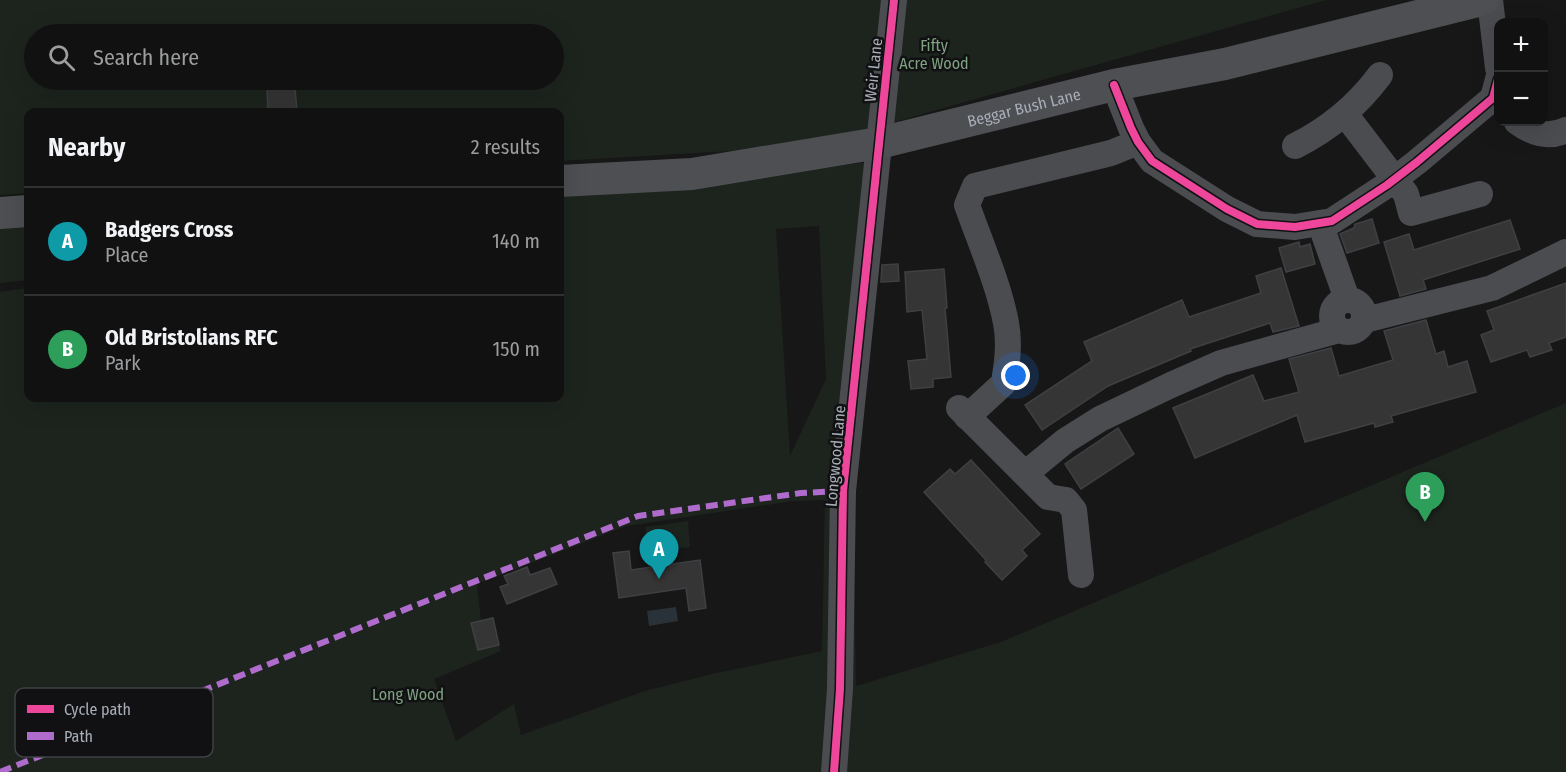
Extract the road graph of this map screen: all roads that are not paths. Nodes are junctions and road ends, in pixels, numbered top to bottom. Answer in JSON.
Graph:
{"nodes":[{"id":1,"x":894,"y":0,"type":"edge"},
{"id":2,"x":1482,"y":0,"type":"edge"},
{"id":3,"x":1490,"y":0,"type":"edge"},
{"id":4,"x":1494,"y":34,"type":"edge"},
{"id":5,"x":1380,"y":75,"type":"dead end"},
{"id":6,"x":1114,"y":85,"type":"junction"},
{"id":7,"x":1494,"y":96,"type":"edge"},
{"id":8,"x":1345,"y":114,"type":"junction"},
{"id":9,"x":1523,"y":126,"type":"edge"},
{"id":10,"x":1566,"y":130,"type":"edge"},
{"id":11,"x":1138,"y":142,"type":"junction"},
{"id":12,"x":879,"y":143,"type":"junction"},
{"id":13,"x":1295,"y":146,"type":"dead end"},
{"id":14,"x":1395,"y":179,"type":"junction"},
{"id":15,"x":564,"y":181,"type":"edge"},
{"id":16,"x":1480,"y":194,"type":"dead end"},
{"id":17,"x":24,"y":211,"type":"edge"},
{"id":18,"x":0,"y":213,"type":"edge"},
{"id":19,"x":1320,"y":223,"type":"junction"},
{"id":20,"x":1566,"y":252,"type":"edge"},
{"id":21,"x":1347,"y":299,"type":"junction"},
{"id":22,"x":1365,"y":320,"type":"junction"},
{"id":23,"x":1339,"y":330,"type":"junction"},
{"id":24,"x":1025,"y":474,"type":"junction"},
{"id":25,"x":1081,"y":574,"type":"dead end"},
{"id":26,"x":834,"y":772,"type":"edge"}],
"edges":[{"from":1,"to":12,"type":"street","name":"Weir Lane"},
{"from":2,"to":6,"type":"main road","name":"Beggar Bush Lane"},
{"from":3,"to":4,"type":"street"},
{"from":5,"to":8,"type":"street"},
{"from":6,"to":11,"type":"street"},
{"from":6,"to":12,"type":"main road","name":"Beggar Bush Lane"},
{"from":7,"to":14,"type":"street"},
{"from":8,"to":13,"type":"street"},
{"from":8,"to":14,"type":"street"},
{"from":9,"to":10,"type":"street"},
{"from":11,"to":19,"type":"street"},
{"from":11,"to":24,"type":"street"},
{"from":12,"to":15,"type":"main road","name":"Beggar Bush Lane"},
{"from":12,"to":26,"type":"street","name":"Longwood Lane"},
{"from":14,"to":16,"type":"street"},
{"from":14,"to":19,"type":"street"},
{"from":17,"to":18,"type":"main road"},
{"from":19,"to":21,"type":"street"},
{"from":20,"to":22,"type":"street"},
{"from":21,"to":22,"type":"street"},
{"from":21,"to":23,"type":"street"},
{"from":22,"to":23,"type":"street"},
{"from":23,"to":24,"type":"street"},
{"from":24,"to":25,"type":"street"}]}
